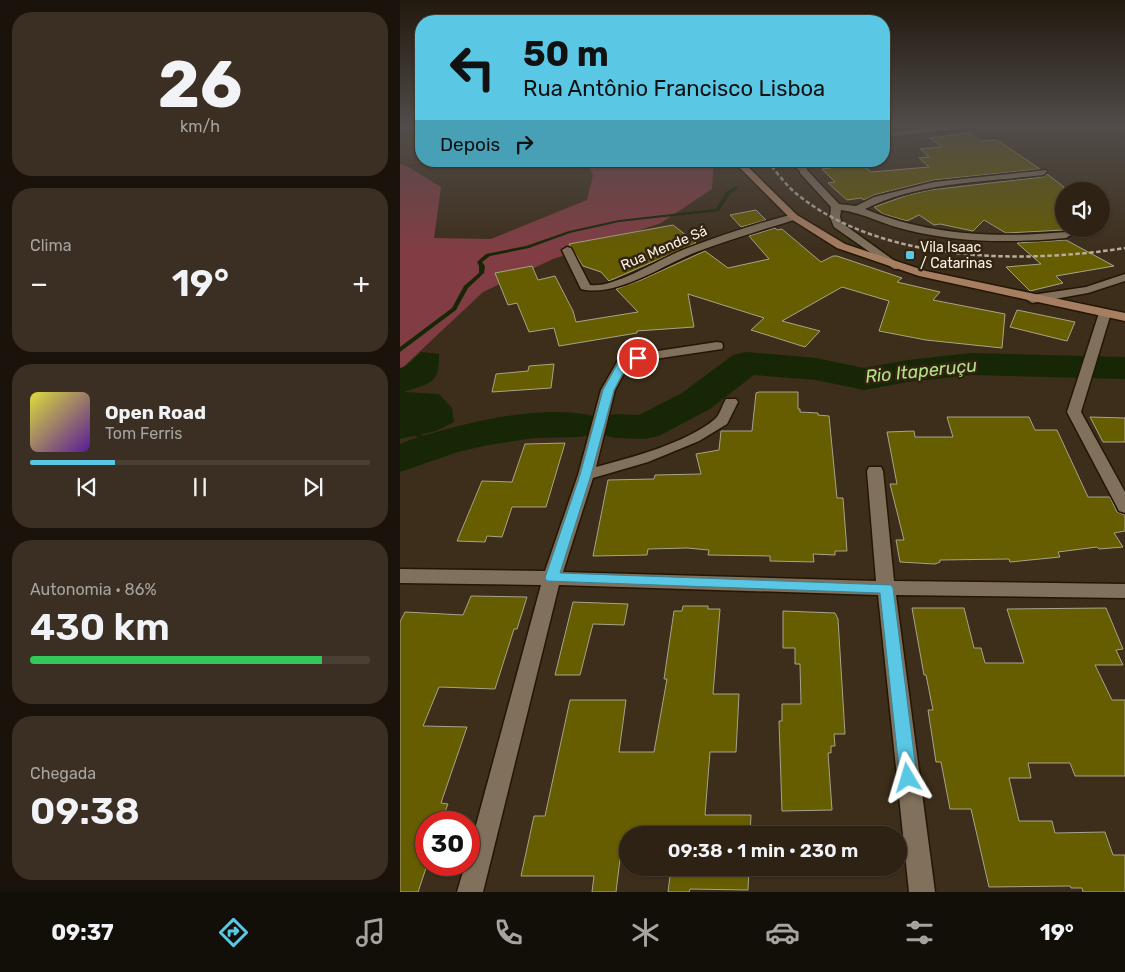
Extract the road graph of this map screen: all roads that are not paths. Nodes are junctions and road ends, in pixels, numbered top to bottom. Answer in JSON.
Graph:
{"nodes":[{"id":1,"x":744,"y":169,"type":"edge"},
{"id":2,"x":805,"y":169,"type":"edge"},
{"id":3,"x":1043,"y":172,"type":"dead end"},
{"id":4,"x":836,"y":206,"type":"junction"},
{"id":5,"x":857,"y":209,"type":"junction"},
{"id":6,"x":794,"y":217,"type":"junction"},
{"id":7,"x":1055,"y":236,"type":"edge"},
{"id":8,"x":567,"y":250,"type":"dead end"},
{"id":9,"x":898,"y":267,"type":"junction"},
{"id":10,"x":1125,"y":277,"type":"edge"},
{"id":11,"x":1032,"y":299,"type":"junction"},
{"id":12,"x":1105,"y":313,"type":"junction"},
{"id":13,"x":1125,"y":317,"type":"edge"},
{"id":14,"x":717,"y":346,"type":"dead end"},
{"id":15,"x":731,"y":402,"type":"dead end"},
{"id":16,"x":875,"y":471,"type":"dead end"},
{"id":17,"x":586,"y":475,"type":"junction"},
{"id":18,"x":1125,"y":508,"type":"edge"},
{"id":19,"x":400,"y":576,"type":"edge"},
{"id":20,"x":552,"y":578,"type":"junction"},
{"id":21,"x":886,"y":588,"type":"junction"},
{"id":22,"x":1125,"y":591,"type":"edge"},
{"id":23,"x":470,"y":892,"type":"edge"},
{"id":24,"x":922,"y":892,"type":"edge"}],
"edges":[{"from":1,"to":6,"type":"main road"},
{"from":2,"to":4,"type":"street"},
{"from":3,"to":5,"type":"street"},
{"from":4,"to":5,"type":"street"},
{"from":4,"to":9,"type":"street"},
{"from":5,"to":7,"type":"street"},
{"from":6,"to":8,"type":"street","name":"Rua Mende Sá"},
{"from":6,"to":9,"type":"main road"},
{"from":9,"to":11,"type":"main road"},
{"from":10,"to":11,"type":"street"},
{"from":11,"to":12,"type":"main road"},
{"from":12,"to":13,"type":"main road"},
{"from":12,"to":18,"type":"street"},
{"from":14,"to":17,"type":"street"},
{"from":15,"to":17,"type":"street"},
{"from":16,"to":21,"type":"street"},
{"from":17,"to":20,"type":"street"},
{"from":19,"to":20,"type":"street"},
{"from":20,"to":21,"type":"street"},
{"from":20,"to":23,"type":"street"},
{"from":21,"to":22,"type":"street"},
{"from":21,"to":24,"type":"street"}]}
